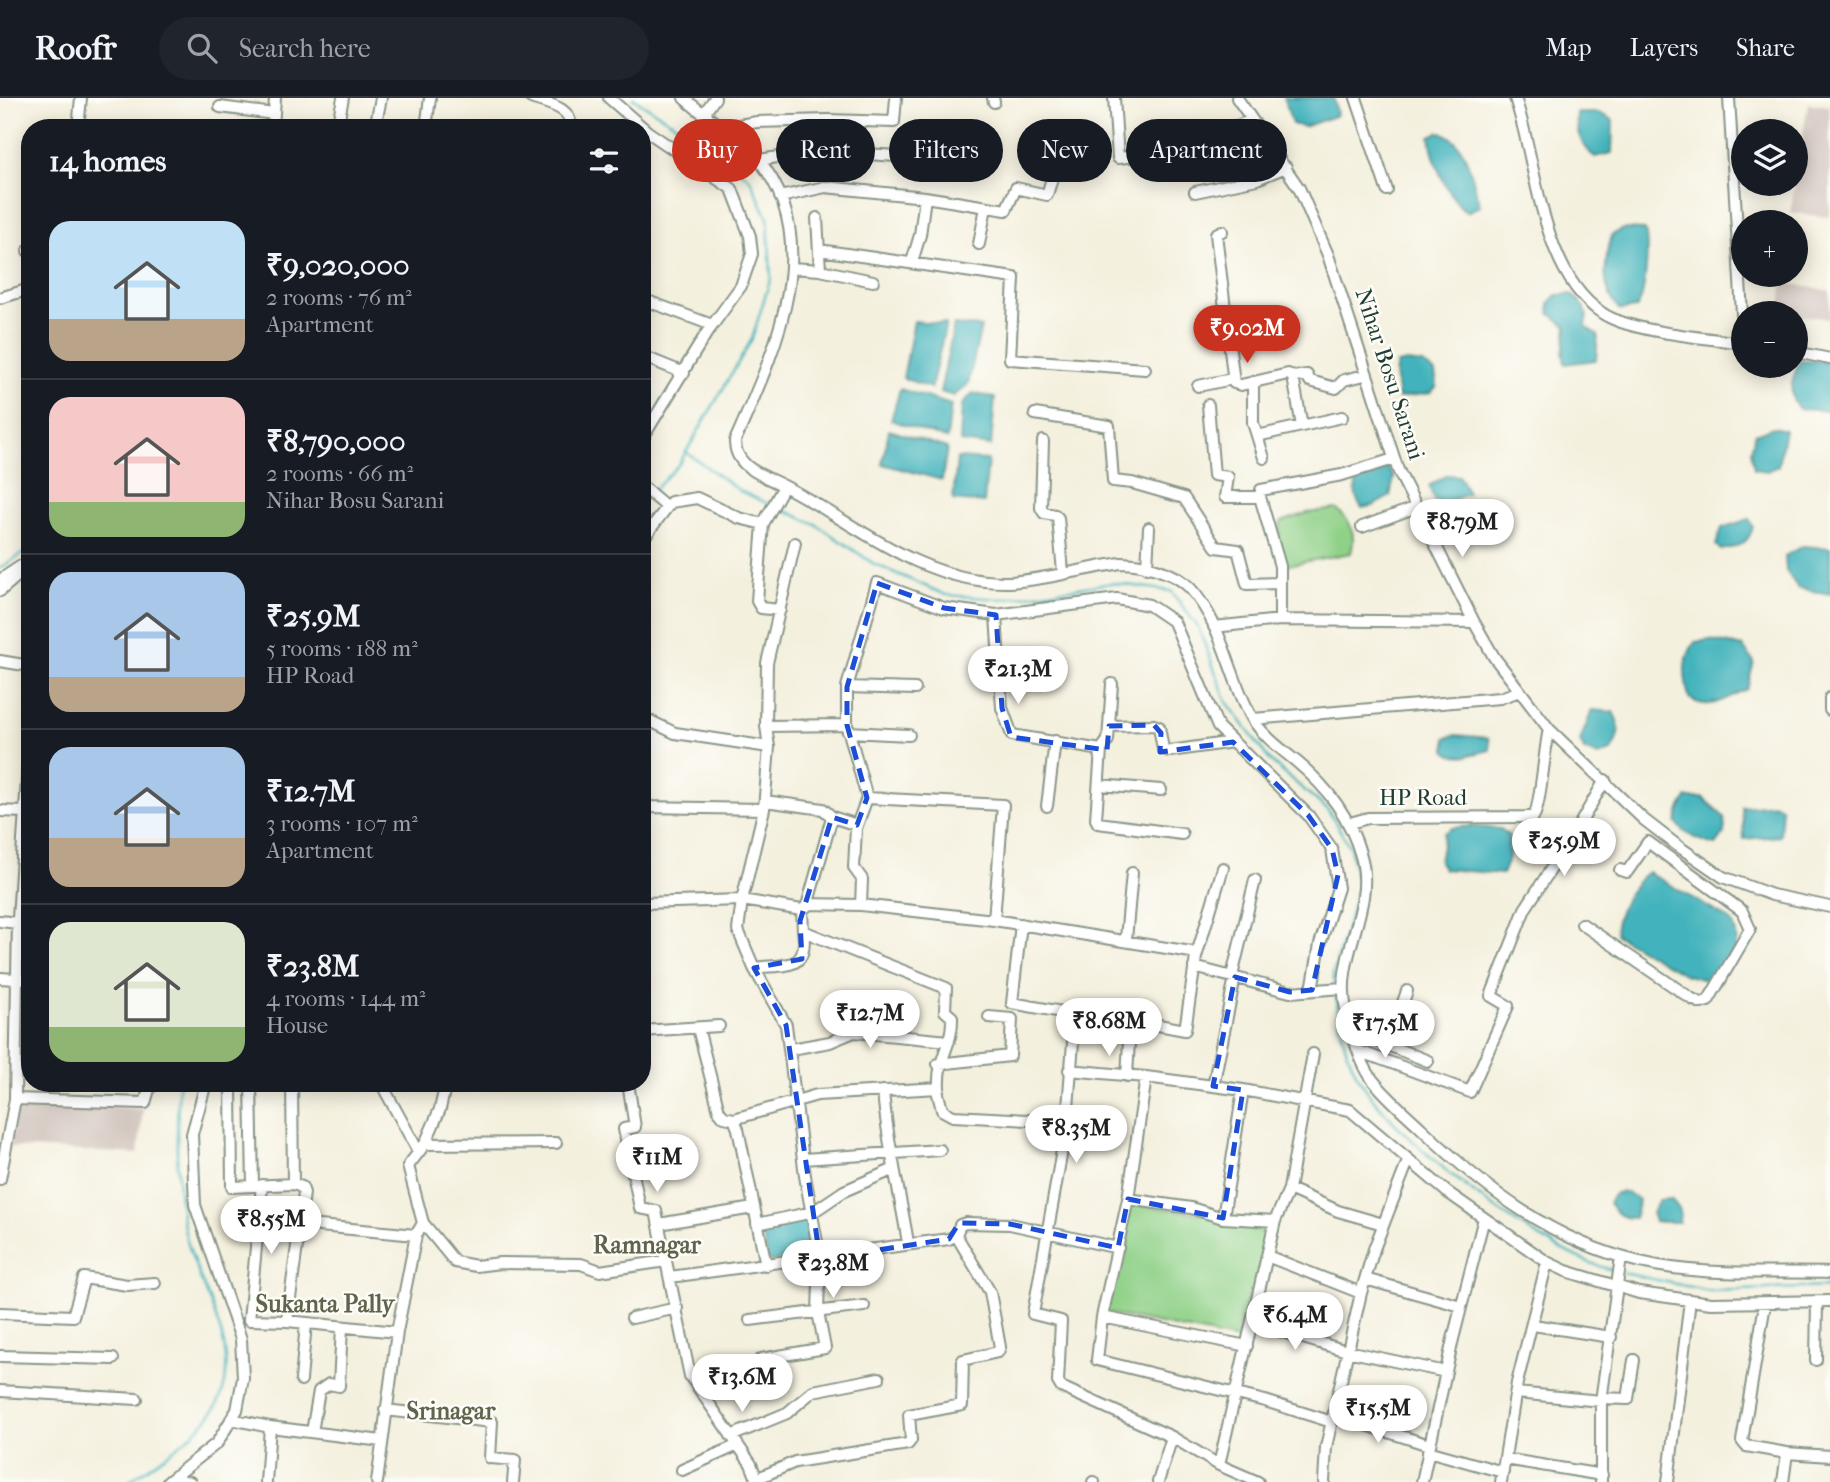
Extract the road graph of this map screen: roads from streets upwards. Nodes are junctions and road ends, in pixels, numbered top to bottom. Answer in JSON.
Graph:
{"nodes":[{"id":1,"x":81,"y":98,"type":"edge"},
{"id":2,"x":275,"y":98,"type":"edge"},
{"id":3,"x":343,"y":98,"type":"edge"},
{"id":4,"x":381,"y":98,"type":"edge"},
{"id":5,"x":430,"y":98,"type":"edge"},
{"id":6,"x":531,"y":98,"type":"edge"},
{"id":7,"x":609,"y":98,"type":"edge"},
{"id":8,"x":684,"y":98,"type":"edge"},
{"id":9,"x":715,"y":98,"type":"edge"},
{"id":10,"x":897,"y":98,"type":"edge"},
{"id":11,"x":1114,"y":98,"type":"edge"},
{"id":12,"x":1356,"y":98,"type":"edge"},
{"id":13,"x":1515,"y":98,"type":"edge"},
{"id":14,"x":1729,"y":98,"type":"edge"},
{"id":15,"x":1241,"y":99,"type":"edge"},
{"id":16,"x":220,"y":107,"type":"dead end"},
{"id":17,"x":274,"y":114,"type":"junction"},
{"id":18,"x":703,"y":115,"type":"junction"},
{"id":19,"x":79,"y":119,"type":"edge"},
{"id":20,"x":273,"y":119,"type":"edge"},
{"id":21,"x":339,"y":119,"type":"edge"},
{"id":22,"x":377,"y":119,"type":"edge"},
{"id":23,"x":426,"y":119,"type":"edge"},
{"id":24,"x":570,"y":119,"type":"edge"},
{"id":25,"x":633,"y":119,"type":"edge"},
{"id":26,"x":708,"y":119,"type":"edge"},
{"id":27,"x":1251,"y":119,"type":"edge"},
{"id":28,"x":875,"y":122,"type":"edge"},
{"id":29,"x":651,"y":134,"type":"edge"},
{"id":30,"x":1126,"y":157,"type":"edge"},
{"id":31,"x":762,"y":165,"type":"edge"},
{"id":32,"x":1287,"y":169,"type":"edge"},
{"id":33,"x":1051,"y":182,"type":"edge"},
{"id":34,"x":1243,"y":182,"type":"edge"},
{"id":35,"x":1387,"y":190,"type":"dead end"},
{"id":36,"x":1195,"y":192,"type":"dead end"},
{"id":37,"x":780,"y":197,"type":"junction"},
{"id":38,"x":925,"y":197,"type":"junction"},
{"id":39,"x":986,"y":207,"type":"junction"},
{"id":40,"x":817,"y":218,"type":"dead end"},
{"id":41,"x":1222,"y":231,"type":"dead end"},
{"id":42,"x":979,"y":244,"type":"dead end"},
{"id":43,"x":819,"y":250,"type":"junction"},
{"id":44,"x":912,"y":262,"type":"junction"},
{"id":45,"x":792,"y":268,"type":"junction"},
{"id":46,"x":820,"y":270,"type":"junction"},
{"id":47,"x":873,"y":281,"type":"dead end"},
{"id":48,"x":21,"y":292,"type":"edge"},
{"id":49,"x":0,"y":298,"type":"edge"},
{"id":50,"x":1741,"y":301,"type":"edge"},
{"id":51,"x":651,"y":302,"type":"edge"},
{"id":52,"x":712,"y":325,"type":"junction"},
{"id":53,"x":1731,"y":341,"type":"edge"},
{"id":54,"x":1808,"y":354,"type":"edge"},
{"id":55,"x":1830,"y":359,"type":"edge"},
{"id":56,"x":651,"y":360,"type":"edge"},
{"id":57,"x":1145,"y":369,"type":"dead end"},
{"id":58,"x":684,"y":373,"type":"junction"},
{"id":59,"x":1365,"y":375,"type":"junction"},
{"id":60,"x":1293,"y":377,"type":"junction"},
{"id":61,"x":1233,"y":379,"type":"junction"},
{"id":62,"x":1253,"y":382,"type":"junction"},
{"id":63,"x":1198,"y":386,"type":"dead end"},
{"id":64,"x":1208,"y":405,"type":"dead end"},
{"id":65,"x":1035,"y":414,"type":"dead end"},
{"id":66,"x":1342,"y":417,"type":"dead end"},
{"id":67,"x":651,"y":420,"type":"edge"},
{"id":68,"x":1302,"y":426,"type":"junction"},
{"id":69,"x":1257,"y":436,"type":"junction"},
{"id":70,"x":1043,"y":441,"type":"dead end"},
{"id":71,"x":1264,"y":458,"type":"dead end"},
{"id":72,"x":1394,"y":458,"type":"junction"},
{"id":73,"x":784,"y":486,"type":"junction"},
{"id":74,"x":651,"y":494,"type":"edge"},
{"id":75,"x":1259,"y":497,"type":"junction"},
{"id":76,"x":667,"y":507,"type":"junction"},
{"id":77,"x":1417,"y":507,"type":"junction"},
{"id":78,"x":763,"y":524,"type":"junction"},
{"id":79,"x":1362,"y":527,"type":"dead end"},
{"id":80,"x":651,"y":528,"type":"edge"},
{"id":81,"x":1149,"y":528,"type":"dead end"},
{"id":82,"x":795,"y":543,"type":"dead end"},
{"id":83,"x":21,"y":565,"type":"edge"},
{"id":84,"x":1147,"y":568,"type":"junction"},
{"id":85,"x":1063,"y":572,"type":"junction"},
{"id":86,"x":21,"y":573,"type":"edge"},
{"id":87,"x":0,"y":580,"type":"edge"},
{"id":88,"x":1280,"y":583,"type":"junction"},
{"id":89,"x":0,"y":591,"type":"edge"},
{"id":90,"x":780,"y":610,"type":"junction"},
{"id":91,"x":996,"y":615,"type":"junction"},
{"id":92,"x":1280,"y":620,"type":"junction"},
{"id":93,"x":1474,"y":622,"type":"junction"},
{"id":94,"x":1214,"y":627,"type":"junction"},
{"id":95,"x":0,"y":661,"type":"edge"},
{"id":96,"x":21,"y":664,"type":"edge"},
{"id":97,"x":1112,"y":684,"type":"dead end"},
{"id":98,"x":847,"y":687,"type":"junction"},
{"id":99,"x":915,"y":689,"type":"dead end"},
{"id":100,"x":1520,"y":691,"type":"junction"},
{"id":101,"x":1830,"y":698,"type":"edge"},
{"id":102,"x":1830,"y":710,"type":"edge"},
{"id":103,"x":1253,"y":719,"type":"junction"},
{"id":104,"x":651,"y":721,"type":"edge"},
{"id":105,"x":766,"y":726,"type":"junction"},
{"id":106,"x":1109,"y":726,"type":"junction"},
{"id":107,"x":848,"y":729,"type":"junction"},
{"id":108,"x":1549,"y":729,"type":"junction"},
{"id":109,"x":909,"y":735,"type":"dead end"},
{"id":110,"x":1055,"y":741,"type":"junction"},
{"id":111,"x":1233,"y":742,"type":"junction"},
{"id":112,"x":769,"y":747,"type":"junction"},
{"id":113,"x":1101,"y":750,"type":"junction"},
{"id":114,"x":1605,"y":780,"type":"junction"},
{"id":115,"x":1099,"y":785,"type":"junction"},
{"id":116,"x":1160,"y":790,"type":"dead end"},
{"id":117,"x":867,"y":798,"type":"junction"},
{"id":118,"x":765,"y":805,"type":"junction"},
{"id":119,"x":1047,"y":806,"type":"dead end"},
{"id":120,"x":651,"y":807,"type":"edge"},
{"id":121,"x":0,"y":811,"type":"edge"},
{"id":122,"x":21,"y":812,"type":"edge"},
{"id":123,"x":832,"y":817,"type":"junction"},
{"id":124,"x":1350,"y":823,"type":"junction"},
{"id":125,"x":857,"y":825,"type":"junction"},
{"id":126,"x":1182,"y":834,"type":"dead end"},
{"id":127,"x":1223,"y":868,"type":"dead end"},
{"id":128,"x":1620,"y":870,"type":"dead end"},
{"id":129,"x":1132,"y":873,"type":"dead end"},
{"id":130,"x":1255,"y":880,"type":"dead end"},
{"id":131,"x":21,"y":897,"type":"edge"},
{"id":132,"x":742,"y":900,"type":"junction"},
{"id":133,"x":651,"y":903,"type":"edge"},
{"id":134,"x":861,"y":905,"type":"junction"},
{"id":135,"x":804,"y":907,"type":"junction"},
{"id":136,"x":1830,"y":907,"type":"edge"},
{"id":137,"x":994,"y":920,"type":"junction"},
{"id":138,"x":0,"y":921,"type":"edge"},
{"id":139,"x":18,"y":923,"type":"junction"},
{"id":140,"x":1582,"y":923,"type":"dead end"},
{"id":141,"x":1021,"y":924,"type":"junction"},
{"id":142,"x":803,"y":931,"type":"junction"},
{"id":143,"x":1126,"y":939,"type":"junction"},
{"id":144,"x":1195,"y":962,"type":"junction"},
{"id":145,"x":754,"y":968,"type":"junction"},
{"id":146,"x":1233,"y":976,"type":"junction"},
{"id":147,"x":0,"y":978,"type":"edge"},
{"id":148,"x":16,"y":979,"type":"junction"},
{"id":149,"x":21,"y":979,"type":"edge"},
{"id":150,"x":1340,"y":989,"type":"junction"},
{"id":151,"x":1317,"y":990,"type":"junction"},
{"id":152,"x":1406,"y":991,"type":"dead end"},
{"id":153,"x":1075,"y":1015,"type":"junction"},
{"id":154,"x":989,"y":1017,"type":"dead end"},
{"id":155,"x":1130,"y":1024,"type":"junction"},
{"id":156,"x":719,"y":1026,"type":"dead end"},
{"id":157,"x":698,"y":1028,"type":"junction"},
{"id":158,"x":651,"y":1031,"type":"edge"},
{"id":159,"x":1352,"y":1031,"type":"junction"},
{"id":160,"x":16,"y":1034,"type":"junction"},
{"id":161,"x":21,"y":1034,"type":"edge"},
{"id":162,"x":949,"y":1041,"type":"junction"},
{"id":163,"x":1388,"y":1045,"type":"junction"},
{"id":164,"x":791,"y":1049,"type":"junction"},
{"id":165,"x":1359,"y":1051,"type":"junction"},
{"id":166,"x":1313,"y":1055,"type":"dead end"},
{"id":167,"x":1428,"y":1061,"type":"dead end"},
{"id":168,"x":939,"y":1064,"type":"junction"},
{"id":169,"x":1069,"y":1070,"type":"junction"},
{"id":170,"x":1126,"y":1076,"type":"junction"},
{"id":171,"x":1146,"y":1077,"type":"junction"},
{"id":172,"x":1213,"y":1086,"type":"junction"},
{"id":173,"x":937,"y":1090,"type":"junction"},
{"id":174,"x":1243,"y":1090,"type":"junction"},
{"id":175,"x":883,"y":1091,"type":"junction"},
{"id":176,"x":148,"y":1092,"type":"edge"},
{"id":177,"x":204,"y":1092,"type":"edge"},
{"id":178,"x":232,"y":1092,"type":"edge"},
{"id":179,"x":252,"y":1092,"type":"edge"},
{"id":180,"x":292,"y":1092,"type":"edge"},
{"id":181,"x":386,"y":1092,"type":"edge"},
{"id":182,"x":444,"y":1092,"type":"edge"},
{"id":183,"x":629,"y":1092,"type":"edge"},
{"id":184,"x":15,"y":1098,"type":"junction"},
{"id":185,"x":797,"y":1100,"type":"junction"},
{"id":186,"x":1305,"y":1100,"type":"junction"},
{"id":187,"x":734,"y":1119,"type":"junction"},
{"id":188,"x":5,"y":1121,"type":"edge"},
{"id":189,"x":1067,"y":1122,"type":"junction"},
{"id":190,"x":556,"y":1143,"type":"dead end"},
{"id":191,"x":940,"y":1150,"type":"dead end"},
{"id":192,"x":418,"y":1151,"type":"junction"},
{"id":193,"x":889,"y":1152,"type":"junction"},
{"id":194,"x":803,"y":1159,"type":"junction"},
{"id":195,"x":1408,"y":1161,"type":"junction"},
{"id":196,"x":892,"y":1170,"type":"junction"},
{"id":197,"x":0,"y":1179,"type":"edge"},
{"id":198,"x":293,"y":1184,"type":"junction"},
{"id":199,"x":257,"y":1186,"type":"junction"},
{"id":200,"x":1289,"y":1189,"type":"junction"},
{"id":201,"x":1128,"y":1199,"type":"junction"},
{"id":202,"x":753,"y":1208,"type":"junction"},
{"id":203,"x":813,"y":1212,"type":"junction"},
{"id":204,"x":1223,"y":1218,"type":"junction"},
{"id":205,"x":1484,"y":1218,"type":"junction"},
{"id":206,"x":1275,"y":1221,"type":"junction"},
{"id":207,"x":423,"y":1223,"type":"junction"},
{"id":208,"x":659,"y":1224,"type":"junction"},
{"id":209,"x":757,"y":1224,"type":"junction"},
{"id":210,"x":1383,"y":1224,"type":"junction"},
{"id":211,"x":319,"y":1226,"type":"dead end"},
{"id":212,"x":1046,"y":1232,"type":"junction"},
{"id":213,"x":416,"y":1235,"type":"junction"},
{"id":214,"x":956,"y":1235,"type":"junction"},
{"id":215,"x":908,"y":1243,"type":"junction"},
{"id":216,"x":1118,"y":1248,"type":"junction"},
{"id":217,"x":1267,"y":1256,"type":"junction"},
{"id":218,"x":817,"y":1259,"type":"junction"},
{"id":219,"x":666,"y":1261,"type":"junction"},
{"id":220,"x":1547,"y":1262,"type":"junction"},
{"id":221,"x":1620,"y":1262,"type":"junction"},
{"id":222,"x":766,"y":1265,"type":"junction"},
{"id":223,"x":1830,"y":1273,"type":"edge"},
{"id":224,"x":670,"y":1277,"type":"junction"},
{"id":225,"x":1365,"y":1279,"type":"junction"},
{"id":226,"x":155,"y":1283,"type":"dead end"},
{"id":227,"x":1617,"y":1284,"type":"junction"},
{"id":228,"x":1361,"y":1293,"type":"junction"},
{"id":229,"x":1690,"y":1300,"type":"junction"},
{"id":230,"x":1830,"y":1301,"type":"edge"},
{"id":231,"x":1817,"y":1302,"type":"junction"},
{"id":232,"x":1765,"y":1304,"type":"junction"},
{"id":233,"x":864,"y":1306,"type":"dead end"},
{"id":234,"x":1461,"y":1306,"type":"junction"},
{"id":235,"x":677,"y":1308,"type":"junction"},
{"id":236,"x":818,"y":1312,"type":"junction"},
{"id":237,"x":0,"y":1313,"type":"edge"},
{"id":238,"x":1102,"y":1317,"type":"junction"},
{"id":239,"x":632,"y":1318,"type":"dead end"},
{"id":240,"x":750,"y":1320,"type":"dead end"},
{"id":241,"x":286,"y":1321,"type":"junction"},
{"id":242,"x":306,"y":1323,"type":"junction"},
{"id":243,"x":1252,"y":1323,"type":"junction"},
{"id":244,"x":1534,"y":1325,"type":"junction"},
{"id":245,"x":342,"y":1327,"type":"junction"},
{"id":246,"x":397,"y":1332,"type":"junction"},
{"id":247,"x":1611,"y":1337,"type":"junction"},
{"id":248,"x":1247,"y":1346,"type":"junction"},
{"id":249,"x":1347,"y":1351,"type":"junction"},
{"id":250,"x":0,"y":1356,"type":"edge"},
{"id":251,"x":113,"y":1359,"type":"dead end"},
{"id":252,"x":761,"y":1359,"type":"dead end"},
{"id":253,"x":1634,"y":1360,"type":"dead end"},
{"id":254,"x":1816,"y":1360,"type":"dead end"},
{"id":255,"x":1446,"y":1372,"type":"junction"},
{"id":256,"x":879,"y":1378,"type":"dead end"},
{"id":257,"x":301,"y":1380,"type":"dead end"},
{"id":258,"x":0,"y":1391,"type":"edge"},
{"id":259,"x":1516,"y":1393,"type":"junction"},
{"id":260,"x":1236,"y":1394,"type":"junction"},
{"id":261,"x":137,"y":1399,"type":"dead end"},
{"id":262,"x":1601,"y":1399,"type":"junction"},
{"id":263,"x":385,"y":1410,"type":"junction"},
{"id":264,"x":1334,"y":1418,"type":"junction"},
{"id":265,"x":231,"y":1419,"type":"junction"},
{"id":266,"x":270,"y":1427,"type":"junction"},
{"id":267,"x":312,"y":1432,"type":"junction"},
{"id":268,"x":1172,"y":1437,"type":"junction"},
{"id":269,"x":382,"y":1441,"type":"junction"},
{"id":270,"x":734,"y":1441,"type":"junction"},
{"id":271,"x":1429,"y":1448,"type":"junction"},
{"id":272,"x":1787,"y":1452,"type":"junction"},
{"id":273,"x":1830,"y":1456,"type":"edge"},
{"id":274,"x":1504,"y":1459,"type":"junction"},
{"id":275,"x":1219,"y":1465,"type":"junction"},
{"id":276,"x":682,"y":1471,"type":"dead end"},
{"id":277,"x":1502,"y":1477,"type":"edge"},
{"id":278,"x":1602,"y":1479,"type":"edge"},
{"id":279,"x":757,"y":1480,"type":"edge"},
{"id":280,"x":170,"y":1481,"type":"edge"},
{"id":281,"x":190,"y":1482,"type":"edge"},
{"id":282,"x":266,"y":1482,"type":"edge"},
{"id":283,"x":377,"y":1482,"type":"edge"},
{"id":284,"x":513,"y":1482,"type":"edge"},
{"id":285,"x":1158,"y":1482,"type":"edge"},
{"id":286,"x":1258,"y":1482,"type":"edge"},
{"id":287,"x":1324,"y":1482,"type":"edge"},
{"id":288,"x":1422,"y":1482,"type":"edge"},
{"id":289,"x":1668,"y":1482,"type":"edge"},
{"id":290,"x":1783,"y":1482,"type":"edge"}],
"edges":[{"from":1,"to":19,"type":"street"},
{"from":2,"to":17,"type":"street"},
{"from":3,"to":21,"type":"street"},
{"from":4,"to":22,"type":"street"},
{"from":5,"to":23,"type":"street"},
{"from":6,"to":24,"type":"street"},
{"from":7,"to":25,"type":"street"},
{"from":8,"to":18,"type":"street"},
{"from":9,"to":18,"type":"street"},
{"from":10,"to":28,"type":"street"},
{"from":11,"to":30,"type":"street"},
{"from":12,"to":35,"type":"street"},
{"from":13,"to":53,"type":"street"},
{"from":14,"to":50,"type":"street"},
{"from":15,"to":27,"type":"street","name":"Nihar Bosu Sarani"},
{"from":16,"to":17,"type":"street"},
{"from":17,"to":20,"type":"street"},
{"from":18,"to":26,"type":"street"},
{"from":29,"to":52,"type":"street"},
{"from":31,"to":37,"type":"street"},
{"from":32,"to":59,"type":"street","name":"Nihar Bosu Sarani"},
{"from":33,"to":39,"type":"street"},
{"from":34,"to":36,"type":"street"},
{"from":37,"to":38,"type":"street"},
{"from":37,"to":45,"type":"street"},
{"from":38,"to":39,"type":"street"},
{"from":38,"to":44,"type":"street"},
{"from":39,"to":42,"type":"street"},
{"from":40,"to":43,"type":"street"},
{"from":41,"to":61,"type":"street"},
{"from":43,"to":44,"type":"street"},
{"from":43,"to":46,"type":"street"},
{"from":44,"to":57,"type":"street"},
{"from":45,"to":46,"type":"street"},
{"from":45,"to":73,"type":"street"},
{"from":46,"to":47,"type":"street"},
{"from":48,"to":49,"type":"street"},
{"from":51,"to":52,"type":"street"},
{"from":52,"to":58,"type":"street"},
{"from":54,"to":55,"type":"street"},
{"from":56,"to":58,"type":"street"},
{"from":58,"to":67,"type":"street"},
{"from":59,"to":60,"type":"street"},
{"from":59,"to":72,"type":"street","name":"Nihar Bosu Sarani"},
{"from":60,"to":62,"type":"street"},
{"from":60,"to":68,"type":"street"},
{"from":61,"to":62,"type":"street"},
{"from":61,"to":63,"type":"street"},
{"from":62,"to":69,"type":"street"},
{"from":64,"to":75,"type":"street"},
{"from":65,"to":88,"type":"street"},
{"from":66,"to":68,"type":"street"},
{"from":68,"to":69,"type":"street"},
{"from":69,"to":71,"type":"street"},
{"from":70,"to":85,"type":"street"},
{"from":72,"to":75,"type":"street"},
{"from":72,"to":77,"type":"street","name":"Nihar Bosu Sarani"},
{"from":73,"to":78,"type":"street"},
{"from":73,"to":85,"type":"street"},
{"from":74,"to":76,"type":"street"},
{"from":75,"to":88,"type":"street"},
{"from":76,"to":78,"type":"street"},
{"from":76,"to":80,"type":"street"},
{"from":77,"to":79,"type":"street"},
{"from":77,"to":93,"type":"street","name":"Nihar Bosu Sarani"},
{"from":78,"to":90,"type":"street"},
{"from":81,"to":84,"type":"street"},
{"from":82,"to":90,"type":"street"},
{"from":83,"to":87,"type":"street"},
{"from":84,"to":85,"type":"street"},
{"from":84,"to":94,"type":"street"},
{"from":86,"to":89,"type":"street"},
{"from":88,"to":92,"type":"street"},
{"from":90,"to":105,"type":"street"},
{"from":91,"to":98,"type":"street"},
{"from":91,"to":110,"type":"street"},
{"from":91,"to":111,"type":"street"},
{"from":92,"to":93,"type":"street"},
{"from":92,"to":94,"type":"street"},
{"from":93,"to":100,"type":"street","name":"Nihar Bosu Sarani"},
{"from":94,"to":103,"type":"street"},
{"from":95,"to":96,"type":"street"},
{"from":97,"to":106,"type":"street"},
{"from":98,"to":99,"type":"street"},
{"from":98,"to":107,"type":"street"},
{"from":100,"to":103,"type":"street"},
{"from":100,"to":108,"type":"street","name":"Nihar Bosu Sarani"},
{"from":101,"to":102,"type":"street"},
{"from":103,"to":124,"type":"street"},
{"from":104,"to":112,"type":"street"},
{"from":105,"to":107,"type":"street"},
{"from":105,"to":112,"type":"street"},
{"from":106,"to":111,"type":"street"},
{"from":106,"to":113,"type":"street"},
{"from":107,"to":109,"type":"street"},
{"from":107,"to":117,"type":"street"},
{"from":108,"to":114,"type":"street","name":"Nihar Bosu Sarani"},
{"from":108,"to":124,"type":"street","name":"HP Road"},
{"from":110,"to":113,"type":"street"},
{"from":110,"to":119,"type":"street"},
{"from":111,"to":151,"type":"street"},
{"from":112,"to":118,"type":"street"},
{"from":113,"to":115,"type":"street"},
{"from":114,"to":136,"type":"street","name":"Nihar Bosu Sarani"},
{"from":114,"to":165,"type":"street"},
{"from":115,"to":116,"type":"street"},
{"from":115,"to":126,"type":"street"},
{"from":117,"to":125,"type":"street"},
{"from":117,"to":137,"type":"street"},
{"from":118,"to":120,"type":"street"},
{"from":118,"to":123,"type":"street"},
{"from":118,"to":132,"type":"street"},
{"from":121,"to":122,"type":"street"},
{"from":123,"to":125,"type":"street"},
{"from":123,"to":135,"type":"street"},
{"from":124,"to":150,"type":"street"},
{"from":125,"to":134,"type":"street"},
{"from":127,"to":144,"type":"street"},
{"from":128,"to":140,"type":"street"},
{"from":129,"to":143,"type":"street"},
{"from":130,"to":146,"type":"street"},
{"from":131,"to":139,"type":"street"},
{"from":132,"to":133,"type":"street"},
{"from":132,"to":135,"type":"street"},
{"from":132,"to":145,"type":"street"},
{"from":134,"to":135,"type":"street"},
{"from":134,"to":137,"type":"street"},
{"from":135,"to":142,"type":"street"},
{"from":137,"to":141,"type":"street"},
{"from":138,"to":139,"type":"street"},
{"from":139,"to":148,"type":"street"},
{"from":141,"to":143,"type":"street"},
{"from":141,"to":153,"type":"street"},
{"from":142,"to":145,"type":"street"},
{"from":142,"to":162,"type":"street"},
{"from":143,"to":144,"type":"street"},
{"from":144,"to":146,"type":"street"},
{"from":144,"to":155,"type":"street"},
{"from":145,"to":164,"type":"street"},
{"from":146,"to":151,"type":"street"},
{"from":146,"to":172,"type":"street"},
{"from":147,"to":148,"type":"street"},
{"from":148,"to":149,"type":"street"},
{"from":148,"to":160,"type":"street"},
{"from":150,"to":151,"type":"street"},
{"from":150,"to":159,"type":"street"},
{"from":152,"to":163,"type":"street"},
{"from":153,"to":155,"type":"street"},
{"from":153,"to":169,"type":"street"},
{"from":154,"to":168,"type":"street"},
{"from":155,"to":170,"type":"street"},
{"from":156,"to":157,"type":"street"},
{"from":157,"to":158,"type":"street"},
{"from":157,"to":187,"type":"street"},
{"from":159,"to":163,"type":"street"},
{"from":159,"to":165,"type":"street"},
{"from":160,"to":161,"type":"street"},
{"from":160,"to":184,"type":"street"},
{"from":162,"to":164,"type":"street"},
{"from":162,"to":168,"type":"street"},
{"from":163,"to":167,"type":"street"},
{"from":164,"to":185,"type":"street"},
{"from":165,"to":221,"type":"street"},
{"from":166,"to":186,"type":"street"},
{"from":168,"to":173,"type":"street"},
{"from":169,"to":170,"type":"street"},
{"from":169,"to":189,"type":"street"},
{"from":170,"to":171,"type":"street"},
{"from":171,"to":172,"type":"street"},
{"from":171,"to":201,"type":"street"},
{"from":172,"to":174,"type":"street"},
{"from":173,"to":175,"type":"street"},
{"from":173,"to":189,"type":"street"},
{"from":174,"to":186,"type":"street"},
{"from":174,"to":204,"type":"street"},
{"from":175,"to":185,"type":"street"},
{"from":175,"to":193,"type":"street"},
{"from":176,"to":184,"type":"street"},
{"from":177,"to":265,"type":"street"},
{"from":178,"to":199,"type":"street"},
{"from":179,"to":199,"type":"street"},
{"from":180,"to":198,"type":"street"},
{"from":181,"to":192,"type":"street"},
{"from":182,"to":192,"type":"street"},
{"from":183,"to":208,"type":"street"},
{"from":184,"to":188,"type":"street"},
{"from":185,"to":187,"type":"street"},
{"from":185,"to":194,"type":"street"},
{"from":186,"to":195,"type":"street"},
{"from":186,"to":200,"type":"street"},
{"from":187,"to":202,"type":"street"},
{"from":188,"to":197,"type":"street"},
{"from":189,"to":212,"type":"street"},
{"from":190,"to":192,"type":"street"},
{"from":191,"to":193,"type":"street"},
{"from":192,"to":207,"type":"street"},
{"from":193,"to":194,"type":"street"},
{"from":193,"to":196,"type":"street"},
{"from":194,"to":203,"type":"street"},
{"from":195,"to":205,"type":"street"},
{"from":195,"to":210,"type":"street"},
{"from":196,"to":203,"type":"street"},
{"from":196,"to":215,"type":"street"},
{"from":198,"to":199,"type":"street"},
{"from":198,"to":241,"type":"street"},
{"from":199,"to":241,"type":"street"},
{"from":200,"to":206,"type":"street"},
{"from":200,"to":210,"type":"street"},
{"from":201,"to":204,"type":"street"},
{"from":201,"to":216,"type":"street"},
{"from":202,"to":208,"type":"street"},
{"from":202,"to":209,"type":"street"},
{"from":203,"to":209,"type":"street"},
{"from":203,"to":218,"type":"street"},
{"from":204,"to":206,"type":"street"},
{"from":205,"to":220,"type":"street"},
{"from":205,"to":234,"type":"street"},
{"from":206,"to":217,"type":"street"},
{"from":207,"to":213,"type":"street"},
{"from":207,"to":219,"type":"street"},
{"from":208,"to":219,"type":"street"},
{"from":209,"to":222,"type":"street"},
{"from":210,"to":225,"type":"street"},
{"from":211,"to":213,"type":"street"},
{"from":212,"to":214,"type":"street"},
{"from":212,"to":216,"type":"street"},
{"from":212,"to":268,"type":"street"},
{"from":213,"to":246,"type":"street"},
{"from":214,"to":215,"type":"street"},
{"from":214,"to":279,"type":"street"},
{"from":215,"to":218,"type":"street"},
{"from":216,"to":238,"type":"street"},
{"from":217,"to":228,"type":"street"},
{"from":217,"to":243,"type":"street"},
{"from":218,"to":222,"type":"street"},
{"from":218,"to":236,"type":"street"},
{"from":219,"to":224,"type":"street"},
{"from":220,"to":227,"type":"street"},
{"from":220,"to":244,"type":"street"},
{"from":221,"to":223,"type":"street"},
{"from":221,"to":227,"type":"street"},
{"from":222,"to":224,"type":"street"},
{"from":224,"to":235,"type":"street"},
{"from":225,"to":228,"type":"street"},
{"from":225,"to":234,"type":"street"},
{"from":226,"to":237,"type":"street"},
{"from":227,"to":229,"type":"street"},
{"from":227,"to":247,"type":"street"},
{"from":228,"to":249,"type":"street"},
{"from":229,"to":232,"type":"street"},
{"from":229,"to":289,"type":"street"},
{"from":230,"to":231,"type":"street"},
{"from":231,"to":232,"type":"street"},
{"from":231,"to":254,"type":"street"},
{"from":232,"to":272,"type":"street"},
{"from":233,"to":236,"type":"street"},
{"from":234,"to":255,"type":"street"},
{"from":235,"to":239,"type":"street"},
{"from":235,"to":270,"type":"street"},
{"from":236,"to":240,"type":"street"},
{"from":236,"to":252,"type":"street"},
{"from":238,"to":248,"type":"street"},
{"from":238,"to":260,"type":"street"},
{"from":241,"to":242,"type":"street"},
{"from":242,"to":245,"type":"street"},
{"from":242,"to":257,"type":"street"},
{"from":243,"to":248,"type":"street"},
{"from":243,"to":249,"type":"street"},
{"from":244,"to":247,"type":"street"},
{"from":244,"to":259,"type":"street"},
{"from":245,"to":246,"type":"street"},
{"from":245,"to":267,"type":"street"},
{"from":246,"to":263,"type":"street"},
{"from":247,"to":262,"type":"street"},
{"from":248,"to":260,"type":"street"},
{"from":249,"to":255,"type":"street"},
{"from":249,"to":264,"type":"street"},
{"from":250,"to":251,"type":"street"},
{"from":253,"to":262,"type":"street"},
{"from":255,"to":271,"type":"street"},
{"from":256,"to":270,"type":"street"},
{"from":258,"to":261,"type":"street"},
{"from":259,"to":262,"type":"street"},
{"from":259,"to":274,"type":"street"},
{"from":260,"to":264,"type":"street"},
{"from":260,"to":275,"type":"street"},
{"from":262,"to":278,"type":"street"},
{"from":263,"to":269,"type":"street"},
{"from":263,"to":284,"type":"street"},
{"from":264,"to":271,"type":"street"},
{"from":264,"to":287,"type":"street"},
{"from":265,"to":266,"type":"street"},
{"from":265,"to":280,"type":"street"},
{"from":266,"to":267,"type":"street"},
{"from":266,"to":282,"type":"street"},
{"from":267,"to":269,"type":"street"},
{"from":268,"to":275,"type":"street"},
{"from":268,"to":285,"type":"street"},
{"from":269,"to":283,"type":"street"},
{"from":270,"to":276,"type":"street"},
{"from":270,"to":279,"type":"street"},
{"from":271,"to":277,"type":"street"},
{"from":271,"to":288,"type":"street"},
{"from":272,"to":273,"type":"street"},
{"from":272,"to":290,"type":"street"},
{"from":274,"to":277,"type":"street"},
{"from":274,"to":278,"type":"street"},
{"from":275,"to":286,"type":"street"},
{"from":280,"to":281,"type":"street"}]}
